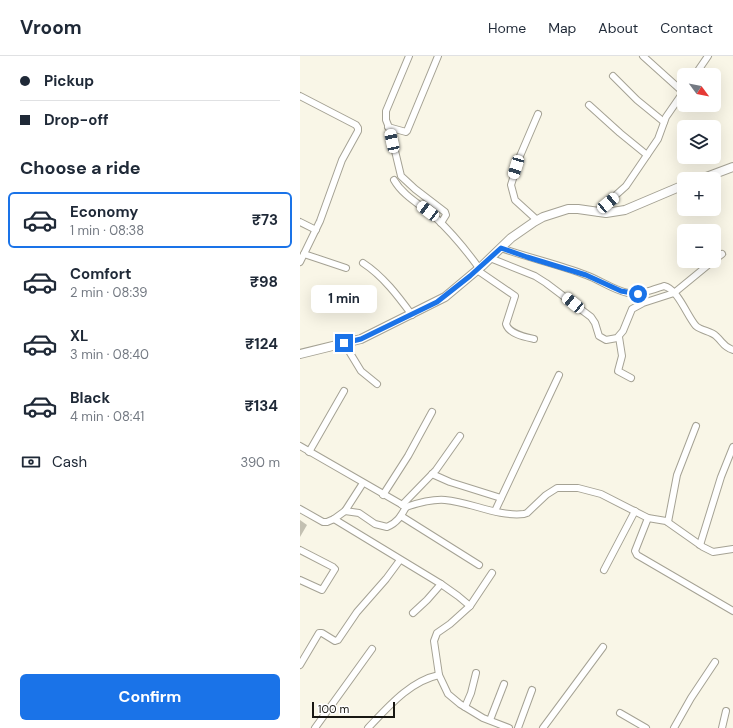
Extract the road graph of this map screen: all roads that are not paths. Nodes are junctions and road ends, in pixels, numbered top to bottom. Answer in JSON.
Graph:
{"nodes":[{"id":1,"x":408,"y":56,"type":"edge"},
{"id":2,"x":438,"y":56,"type":"edge"},
{"id":3,"x":643,"y":56,"type":"edge"},
{"id":4,"x":708,"y":56,"type":"edge"},
{"id":5,"x":700,"y":68,"type":"edge"},
{"id":6,"x":613,"y":76,"type":"dead end"},
{"id":7,"x":677,"y":85,"type":"edge"},
{"id":8,"x":300,"y":96,"type":"edge"},
{"id":9,"x":677,"y":101,"type":"edge"},
{"id":10,"x":589,"y":105,"type":"dead end"},
{"id":11,"x":538,"y":114,"type":"dead end"},
{"id":12,"x":664,"y":122,"type":"junction"},
{"id":13,"x":388,"y":127,"type":"junction"},
{"id":14,"x":647,"y":155,"type":"junction"},
{"id":15,"x":733,"y":167,"type":"edge"},
{"id":16,"x":719,"y":172,"type":"edge"},
{"id":17,"x":394,"y":180,"type":"dead end"},
{"id":18,"x":677,"y":188,"type":"edge"},
{"id":19,"x":597,"y":212,"type":"junction"},
{"id":20,"x":537,"y":220,"type":"junction"},
{"id":21,"x":300,"y":222,"type":"edge"},
{"id":22,"x":441,"y":223,"type":"junction"},
{"id":23,"x":316,"y":230,"type":"junction"},
{"id":24,"x":501,"y":248,"type":"junction"},
{"id":25,"x":302,"y":257,"type":"edge"},
{"id":26,"x":490,"y":258,"type":"junction"},
{"id":27,"x":363,"y":263,"type":"dead end"},
{"id":28,"x":346,"y":268,"type":"dead end"},
{"id":29,"x":702,"y":268,"type":"edge"},
{"id":30,"x":478,"y":269,"type":"junction"},
{"id":31,"x":671,"y":290,"type":"junction"},
{"id":32,"x":412,"y":315,"type":"junction"},
{"id":33,"x":619,"y":337,"type":"junction"},
{"id":34,"x":534,"y":340,"type":"dead end"},
{"id":35,"x":344,"y":343,"type":"junction"},
{"id":36,"x":733,"y":350,"type":"edge"},
{"id":37,"x":300,"y":354,"type":"edge"},
{"id":38,"x":559,"y":374,"type":"dead end"},
{"id":39,"x":631,"y":378,"type":"dead end"},
{"id":40,"x":377,"y":384,"type":"dead end"},
{"id":41,"x":344,"y":391,"type":"dead end"},
{"id":42,"x":432,"y":412,"type":"dead end"},
{"id":43,"x":696,"y":426,"type":"dead end"},
{"id":44,"x":460,"y":436,"type":"dead end"},
{"id":45,"x":300,"y":446,"type":"edge"},
{"id":46,"x":733,"y":447,"type":"edge"},
{"id":47,"x":309,"y":452,"type":"junction"},
{"id":48,"x":432,"y":474,"type":"junction"},
{"id":49,"x":363,"y":483,"type":"junction"},
{"id":50,"x":383,"y":495,"type":"junction"},
{"id":51,"x":501,"y":498,"type":"junction"},
{"id":52,"x":404,"y":506,"type":"junction"},
{"id":53,"x":300,"y":509,"type":"edge"},
{"id":54,"x":345,"y":511,"type":"junction"},
{"id":55,"x":495,"y":511,"type":"junction"},
{"id":56,"x":635,"y":511,"type":"junction"},
{"id":57,"x":400,"y":516,"type":"junction"},
{"id":58,"x":648,"y":518,"type":"junction"},
{"id":59,"x":334,"y":519,"type":"junction"},
{"id":60,"x":668,"y":522,"type":"junction"},
{"id":61,"x":700,"y":545,"type":"junction"},
{"id":62,"x":733,"y":549,"type":"edge"},
{"id":63,"x":300,"y":550,"type":"edge"},
{"id":64,"x":400,"y":560,"type":"junction"},
{"id":65,"x":479,"y":565,"type":"dead end"},
{"id":66,"x":604,"y":570,"type":"dead end"},
{"id":67,"x":492,"y":573,"type":"dead end"},
{"id":68,"x":300,"y":580,"type":"edge"},
{"id":69,"x":441,"y":584,"type":"junction"},
{"id":70,"x":470,"y":606,"type":"junction"},
{"id":71,"x":733,"y":611,"type":"edge"},
{"id":72,"x":413,"y":612,"type":"dead end"},
{"id":73,"x":603,"y":647,"type":"dead end"},
{"id":74,"x":372,"y":649,"type":"dead end"},
{"id":75,"x":716,"y":662,"type":"dead end"},
{"id":76,"x":300,"y":665,"type":"edge"},
{"id":77,"x":476,"y":673,"type":"dead end"},
{"id":78,"x":436,"y":675,"type":"junction"},
{"id":79,"x":504,"y":684,"type":"dead end"},
{"id":80,"x":532,"y":690,"type":"dead end"},
{"id":81,"x":465,"y":707,"type":"junction"},
{"id":82,"x":726,"y":711,"type":"dead end"},
{"id":83,"x":620,"y":713,"type":"dead end"},
{"id":84,"x":490,"y":720,"type":"junction"},
{"id":85,"x":544,"y":726,"type":"edge"},
{"id":86,"x":315,"y":728,"type":"edge"},
{"id":87,"x":368,"y":728,"type":"edge"},
{"id":88,"x":509,"y":728,"type":"edge"},
{"id":89,"x":518,"y":728,"type":"edge"},
{"id":90,"x":552,"y":728,"type":"edge"},
{"id":91,"x":646,"y":728,"type":"edge"},
{"id":92,"x":674,"y":728,"type":"edge"},
{"id":93,"x":722,"y":728,"type":"edge"}],
"edges":[{"from":1,"to":13,"type":"street"},
{"from":2,"to":13,"type":"street"},
{"from":3,"to":7,"type":"street"},
{"from":4,"to":5,"type":"street"},
{"from":6,"to":12,"type":"street"},
{"from":8,"to":23,"type":"street"},
{"from":9,"to":12,"type":"street"},
{"from":10,"to":14,"type":"street"},
{"from":11,"to":20,"type":"street"},
{"from":12,"to":14,"type":"street"},
{"from":13,"to":22,"type":"street"},
{"from":14,"to":19,"type":"street"},
{"from":15,"to":16,"type":"street"},
{"from":17,"to":22,"type":"street"},
{"from":18,"to":19,"type":"street"},
{"from":19,"to":20,"type":"street"},
{"from":20,"to":24,"type":"street"},
{"from":21,"to":23,"type":"street"},
{"from":22,"to":30,"type":"street"},
{"from":23,"to":25,"type":"street"},
{"from":24,"to":26,"type":"street"},
{"from":24,"to":31,"type":"street"},
{"from":25,"to":28,"type":"street"},
{"from":26,"to":30,"type":"street"},
{"from":26,"to":33,"type":"street"},
{"from":27,"to":32,"type":"street"},
{"from":29,"to":31,"type":"street"},
{"from":30,"to":32,"type":"street"},
{"from":30,"to":34,"type":"street"},
{"from":31,"to":33,"type":"street"},
{"from":31,"to":36,"type":"street"},
{"from":32,"to":35,"type":"street"},
{"from":33,"to":39,"type":"street"},
{"from":35,"to":37,"type":"street"},
{"from":35,"to":40,"type":"street"},
{"from":38,"to":51,"type":"street"},
{"from":41,"to":47,"type":"street"},
{"from":42,"to":50,"type":"street"},
{"from":43,"to":60,"type":"street"},
{"from":44,"to":48,"type":"street"},
{"from":45,"to":47,"type":"street"},
{"from":46,"to":61,"type":"street"},
{"from":47,"to":49,"type":"street"},
{"from":48,"to":51,"type":"street"},
{"from":48,"to":52,"type":"street"},
{"from":49,"to":50,"type":"street"},
{"from":49,"to":54,"type":"street"},
{"from":50,"to":52,"type":"street"},
{"from":51,"to":55,"type":"street"},
{"from":52,"to":55,"type":"street"},
{"from":52,"to":57,"type":"street"},
{"from":53,"to":59,"type":"street"},
{"from":54,"to":57,"type":"street"},
{"from":54,"to":59,"type":"street"},
{"from":55,"to":56,"type":"street"},
{"from":56,"to":58,"type":"street"},
{"from":56,"to":66,"type":"street"},
{"from":57,"to":65,"type":"street"},
{"from":58,"to":60,"type":"street"},
{"from":58,"to":71,"type":"street"},
{"from":59,"to":64,"type":"street"},
{"from":60,"to":61,"type":"street"},
{"from":61,"to":62,"type":"street"},
{"from":63,"to":68,"type":"street"},
{"from":64,"to":69,"type":"street"},
{"from":64,"to":76,"type":"street"},
{"from":67,"to":70,"type":"street"},
{"from":69,"to":70,"type":"street"},
{"from":69,"to":72,"type":"street"},
{"from":70,"to":78,"type":"street"},
{"from":73,"to":85,"type":"street"},
{"from":74,"to":86,"type":"street"},
{"from":75,"to":92,"type":"street"},
{"from":77,"to":81,"type":"street"},
{"from":78,"to":81,"type":"street"},
{"from":78,"to":87,"type":"street"},
{"from":79,"to":84,"type":"street"},
{"from":80,"to":89,"type":"street"},
{"from":81,"to":84,"type":"street"},
{"from":82,"to":93,"type":"street"},
{"from":83,"to":91,"type":"street"},
{"from":84,"to":88,"type":"street"},
{"from":85,"to":90,"type":"street"}]}
